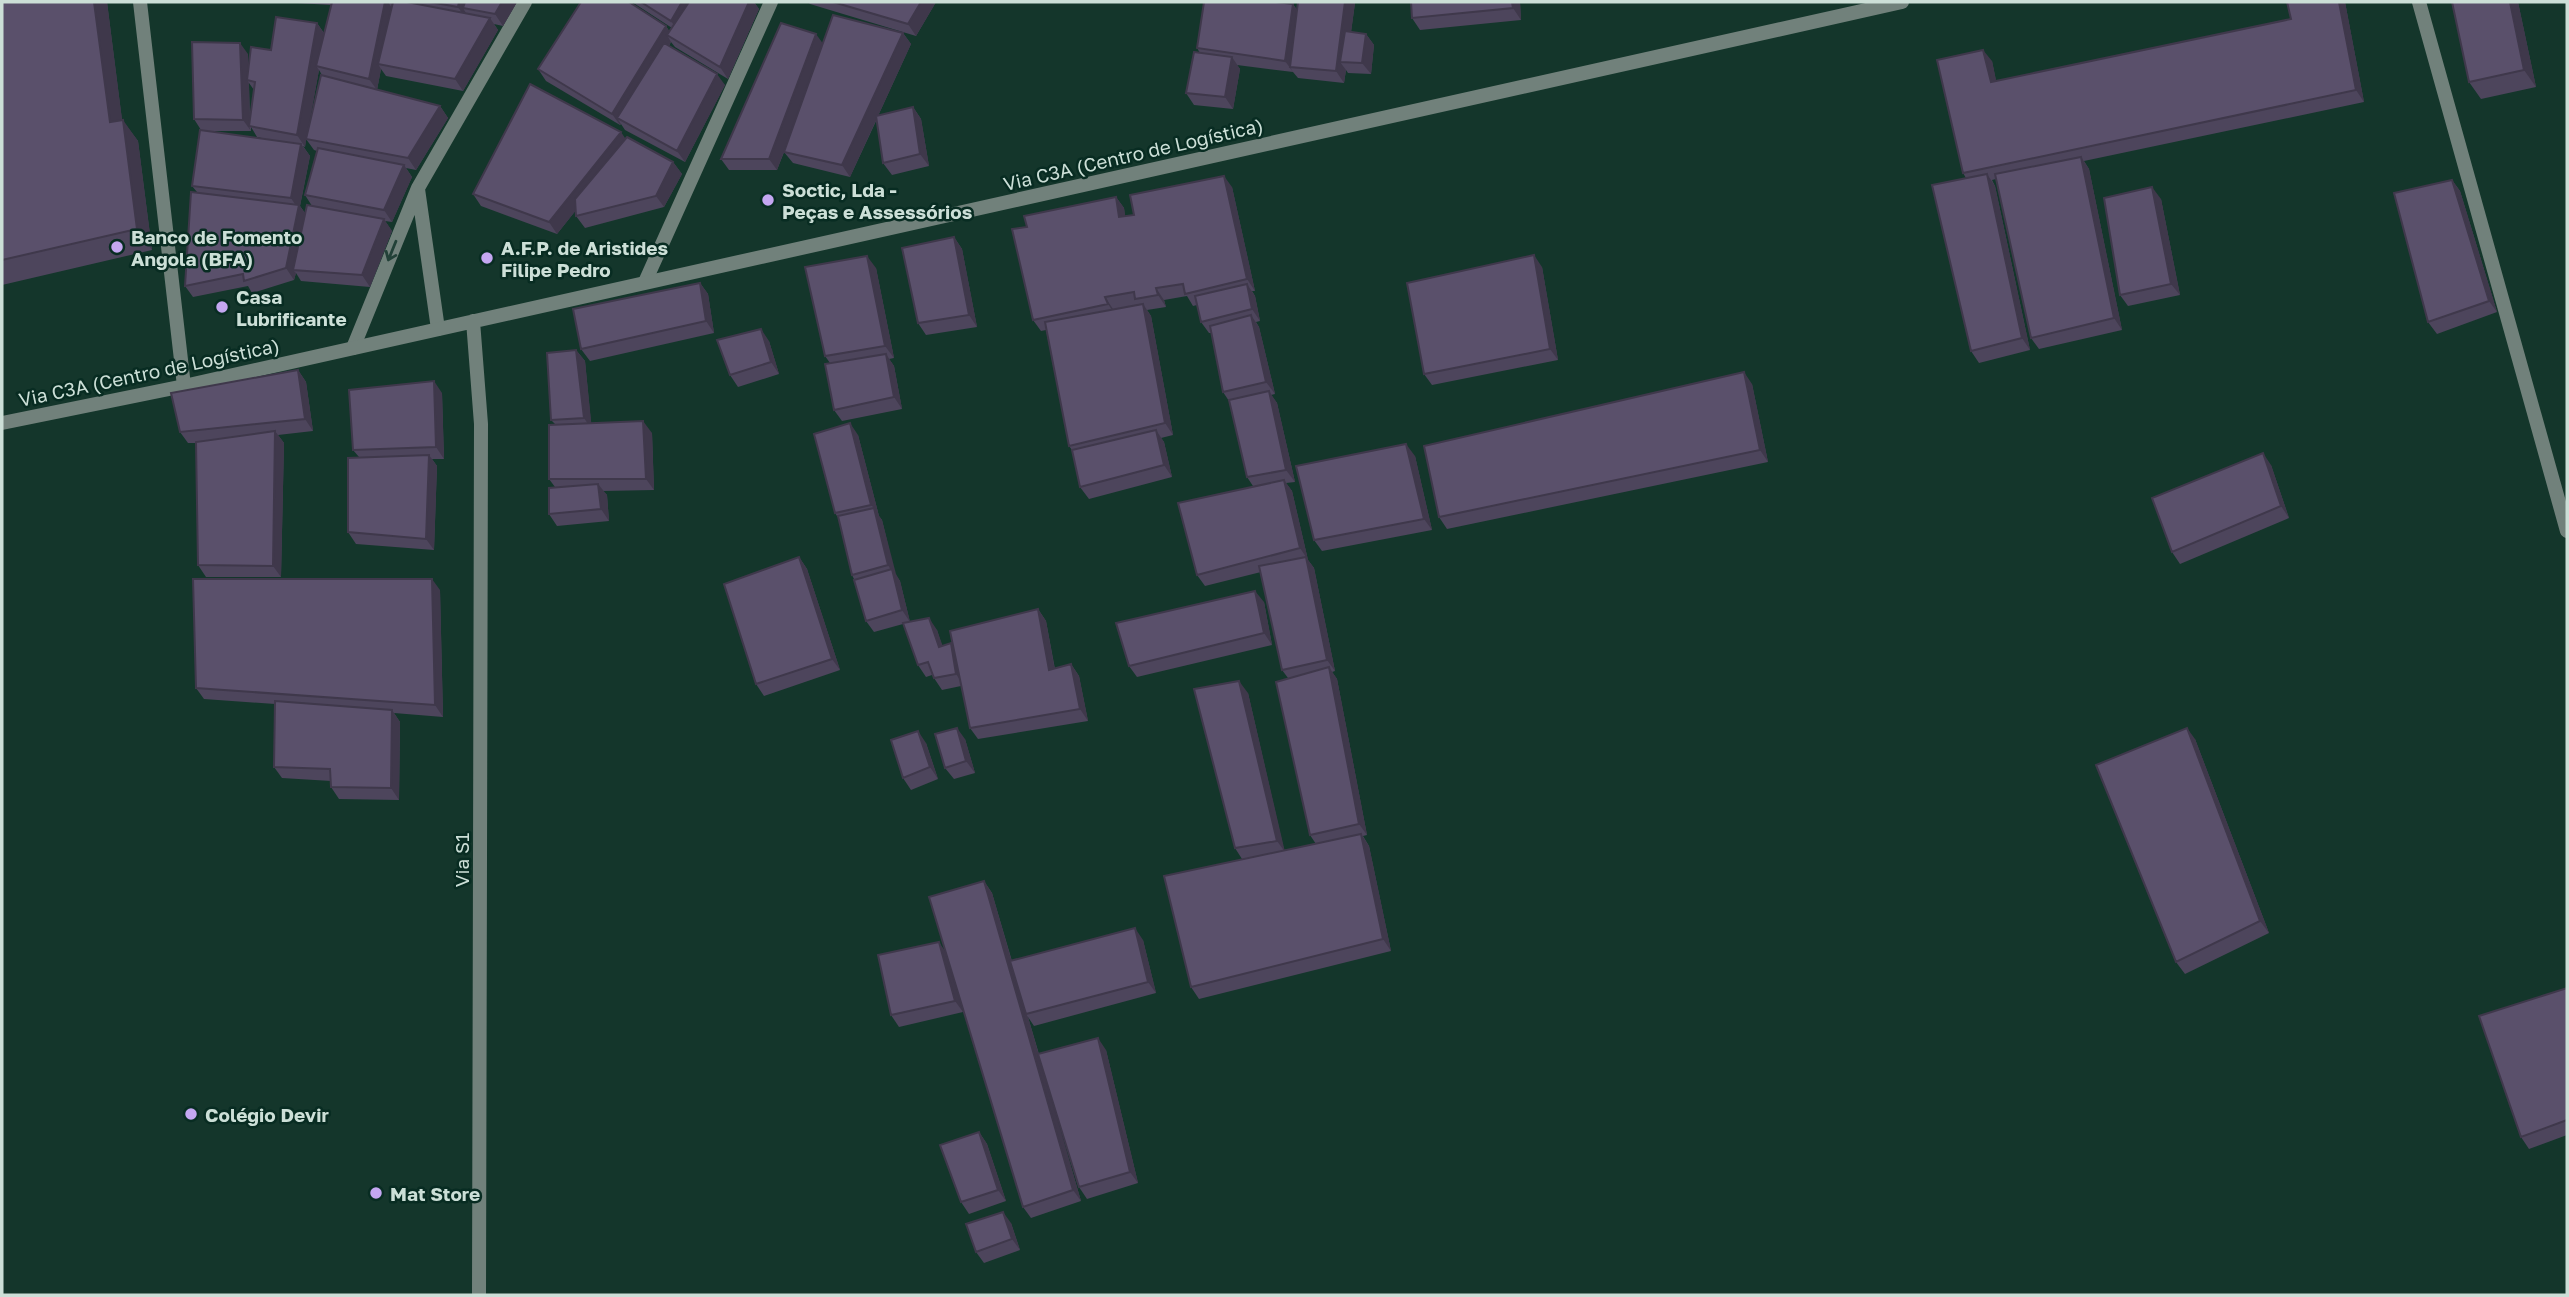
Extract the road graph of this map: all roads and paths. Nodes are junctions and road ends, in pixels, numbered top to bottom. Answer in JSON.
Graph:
{"nodes":[{"id":1,"x":140,"y":2,"type":"edge"},
{"id":2,"x":525,"y":2,"type":"edge"},
{"id":3,"x":771,"y":2,"type":"edge"},
{"id":4,"x":1902,"y":2,"type":"edge"},
{"id":5,"x":2419,"y":2,"type":"edge"},
{"id":6,"x":418,"y":188,"type":"junction"},
{"id":7,"x":645,"y":282,"type":"junction"},
{"id":8,"x":473,"y":321,"type":"junction"},
{"id":9,"x":438,"y":329,"type":"junction"},
{"id":10,"x":353,"y":348,"type":"junction"},
{"id":11,"x":184,"y":386,"type":"junction"},
{"id":12,"x":2,"y":423,"type":"edge"},
{"id":13,"x":2567,"y":531,"type":"edge"},
{"id":14,"x":479,"y":1295,"type":"edge"}],
"edges":[{"from":1,"to":11,"type":"street"},
{"from":2,"to":6,"type":"street"},
{"from":3,"to":7,"type":"street"},
{"from":4,"to":7,"type":"street","name":"Via C3A (Centro de Logística)"},
{"from":5,"to":13,"type":"street"},
{"from":6,"to":9,"type":"street"},
{"from":6,"to":10,"type":"street","one_way":true},
{"from":7,"to":8,"type":"street","name":"Via C3A (Centro de Logística)"},
{"from":8,"to":9,"type":"street","name":"Via C3A (Centro de Logística)"},
{"from":8,"to":14,"type":"street","name":"Via S1"},
{"from":9,"to":10,"type":"street","name":"Via C3A (Centro de Logística)"},
{"from":10,"to":11,"type":"street","name":"Via C3A (Centro de Logística)"},
{"from":11,"to":12,"type":"street","name":"Via C3A (Centro de Logística)"}]}
